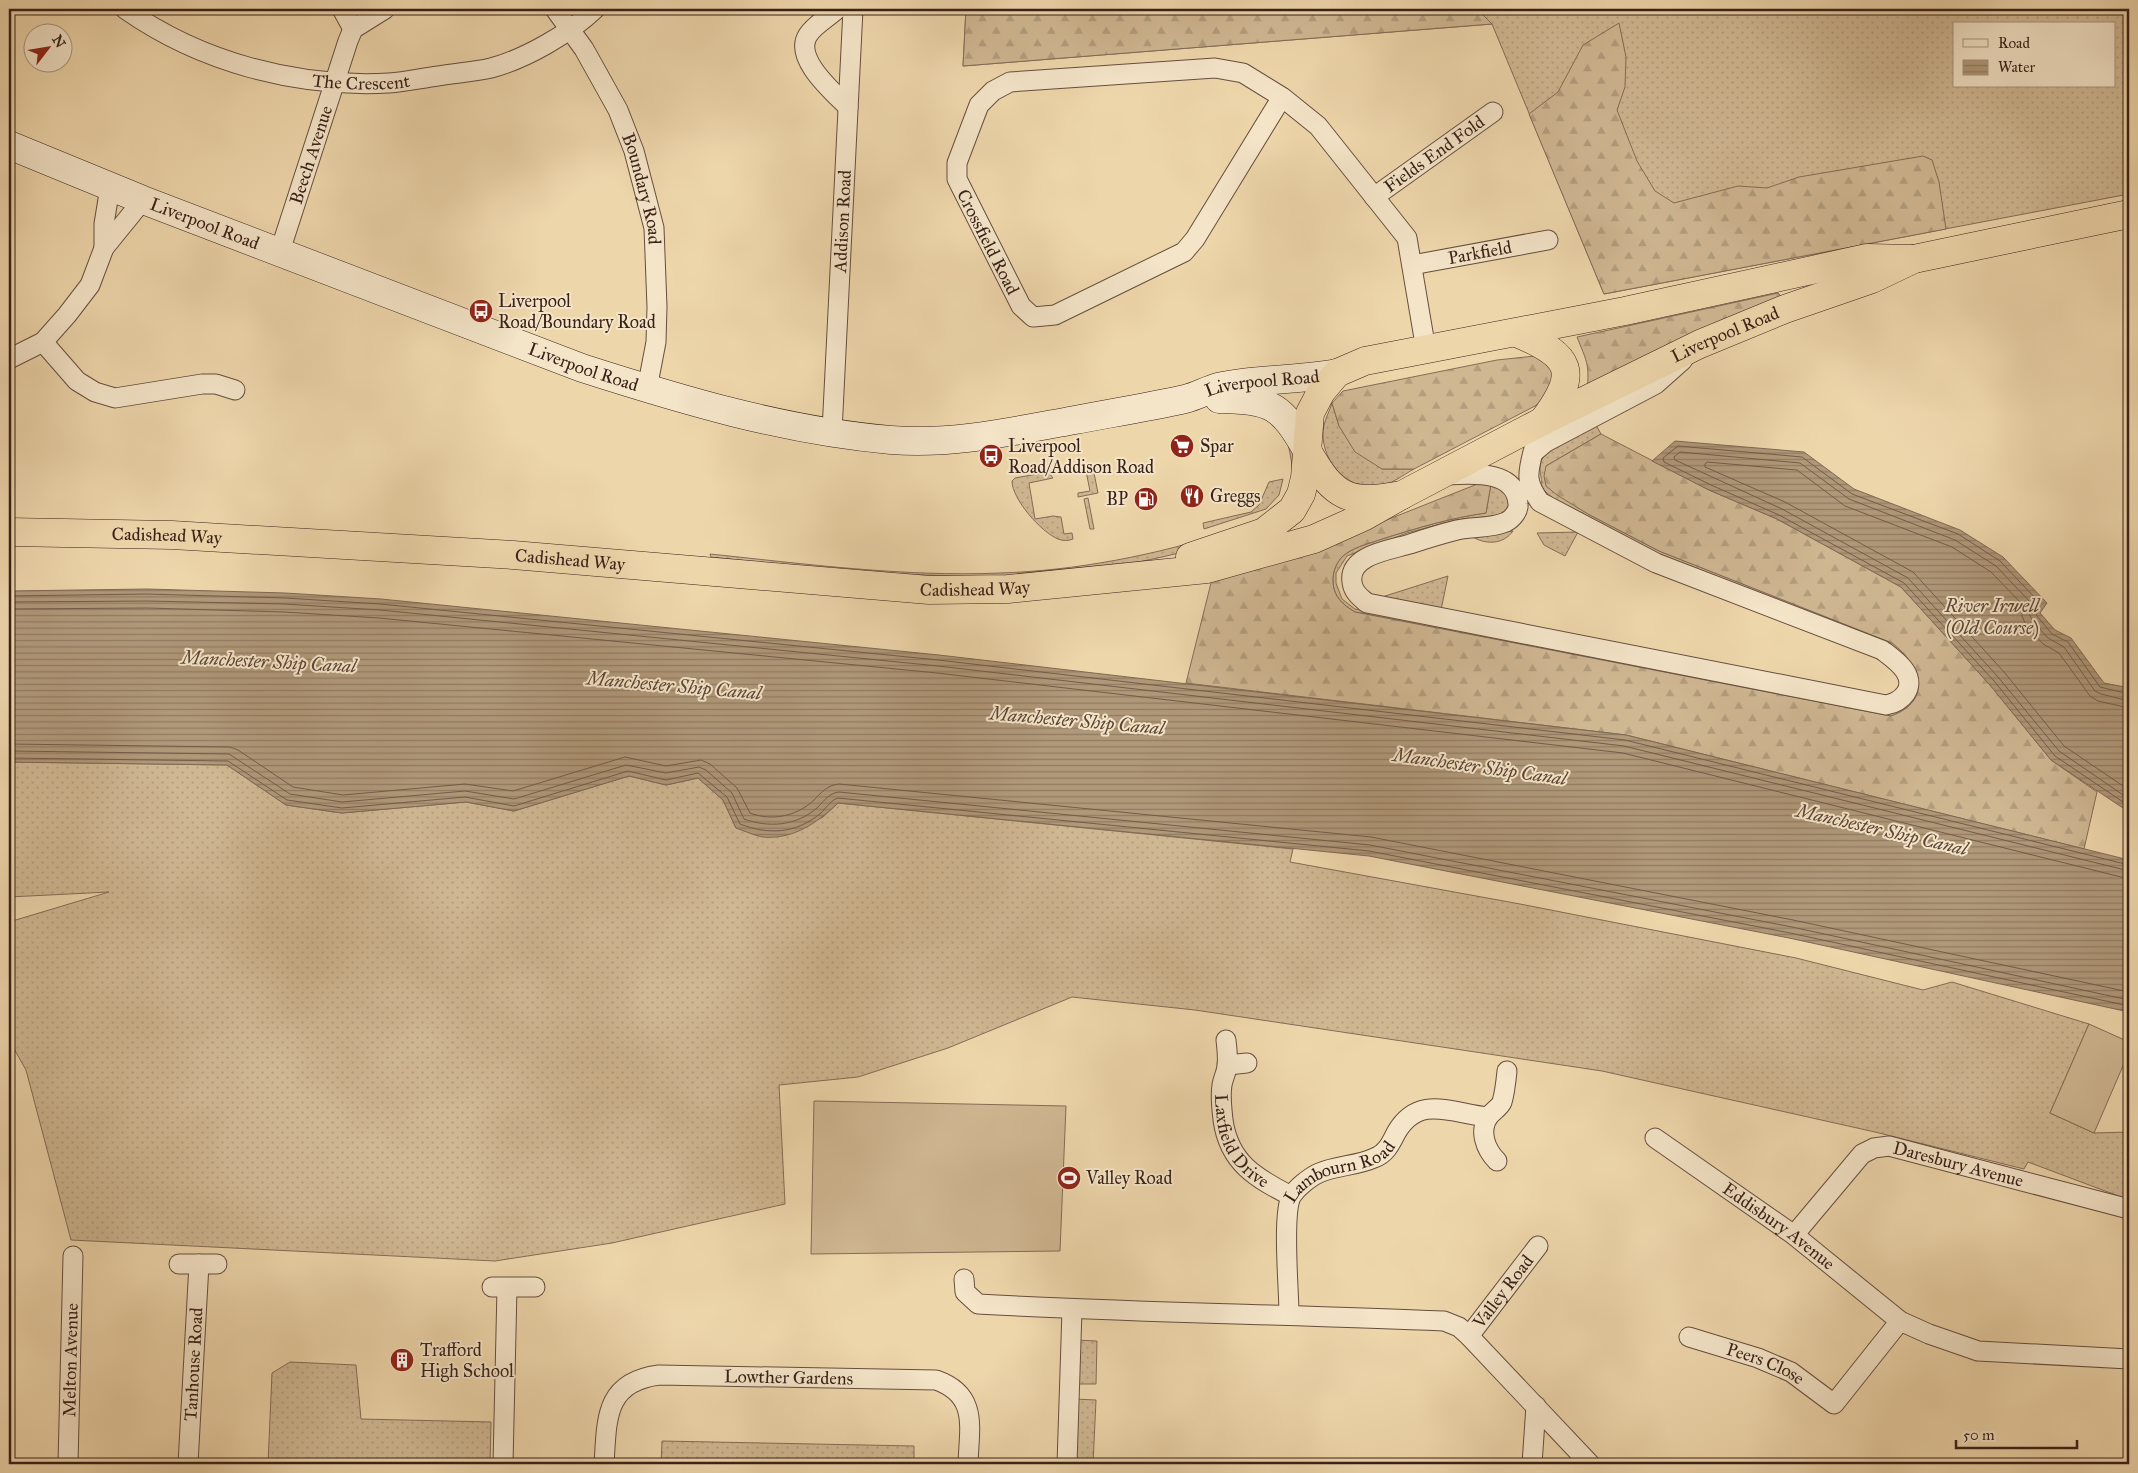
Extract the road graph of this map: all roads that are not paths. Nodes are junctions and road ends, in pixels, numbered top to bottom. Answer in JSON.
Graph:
{"nodes":[{"id":1,"x":125,"y":9,"type":"edge"},
{"id":2,"x":342,"y":9,"type":"edge"},
{"id":3,"x":385,"y":9,"type":"edge"},
{"id":4,"x":555,"y":9,"type":"edge"},
{"id":5,"x":595,"y":9,"type":"edge"},
{"id":6,"x":837,"y":9,"type":"edge"},
{"id":7,"x":853,"y":9,"type":"edge"},
{"id":8,"x":354,"y":29,"type":"junction"},
{"id":9,"x":569,"y":29,"type":"junction"},
{"id":10,"x":336,"y":81,"type":"junction"},
{"id":11,"x":1282,"y":97,"type":"junction"},
{"id":12,"x":848,"y":107,"type":"junction"},
{"id":13,"x":1493,"y":112,"type":"dead end"},
{"id":14,"x":9,"y":145,"type":"edge"},
{"id":15,"x":110,"y":187,"type":"junction"},
{"id":16,"x":1374,"y":197,"type":"junction"},
{"id":17,"x":143,"y":200,"type":"junction"},
{"id":18,"x":2129,"y":214,"type":"edge"},
{"id":19,"x":1548,"y":240,"type":"dead end"},
{"id":20,"x":104,"y":248,"type":"junction"},
{"id":21,"x":280,"y":251,"type":"junction"},
{"id":22,"x":1914,"y":259,"type":"junction"},
{"id":23,"x":1412,"y":266,"type":"junction"},
{"id":24,"x":1518,"y":333,"type":"junction"},
{"id":25,"x":43,"y":342,"type":"junction"},
{"id":26,"x":1700,"y":344,"type":"junction"},
{"id":27,"x":1426,"y":350,"type":"junction"},
{"id":28,"x":9,"y":359,"type":"edge"},
{"id":29,"x":1337,"y":373,"type":"junction"},
{"id":30,"x":647,"y":389,"type":"junction"},
{"id":31,"x":235,"y":390,"type":"dead end"},
{"id":32,"x":1188,"y":399,"type":"junction"},
{"id":33,"x":1543,"y":421,"type":"junction"},
{"id":34,"x":832,"y":432,"type":"junction"},
{"id":35,"x":1308,"y":452,"type":"junction"},
{"id":36,"x":1534,"y":452,"type":"junction"},
{"id":37,"x":1440,"y":476,"type":"junction"},
{"id":38,"x":1402,"y":495,"type":"junction"},
{"id":39,"x":1540,"y":502,"type":"junction"},
{"id":40,"x":1519,"y":507,"type":"junction"},
{"id":41,"x":9,"y":532,"type":"edge"},
{"id":42,"x":1132,"y":576,"type":"junction"},
{"id":43,"x":1226,"y":1040,"type":"dead end"},
{"id":44,"x":1247,"y":1062,"type":"dead end"},
{"id":45,"x":1227,"y":1065,"type":"junction"},
{"id":46,"x":1507,"y":1071,"type":"dead end"},
{"id":47,"x":1488,"y":1117,"type":"junction"},
{"id":48,"x":1655,"y":1138,"type":"dead end"},
{"id":49,"x":1497,"y":1161,"type":"dead end"},
{"id":50,"x":1292,"y":1196,"type":"junction"},
{"id":51,"x":2129,"y":1209,"type":"edge"},
{"id":52,"x":1794,"y":1236,"type":"junction"},
{"id":53,"x":1538,"y":1246,"type":"dead end"},
{"id":54,"x":71,"y":1256,"type":"dead end"},
{"id":55,"x":179,"y":1264,"type":"dead end"},
{"id":56,"x":964,"y":1279,"type":"dead end"},
{"id":57,"x":535,"y":1288,"type":"dead end"},
{"id":58,"x":1072,"y":1310,"type":"junction"},
{"id":59,"x":1289,"y":1314,"type":"junction"},
{"id":60,"x":1900,"y":1321,"type":"junction"},
{"id":61,"x":1469,"y":1336,"type":"junction"},
{"id":62,"x":1690,"y":1337,"type":"dead end"},
{"id":63,"x":2129,"y":1359,"type":"edge"},
{"id":64,"x":1536,"y":1406,"type":"junction"},
{"id":65,"x":68,"y":1464,"type":"edge"},
{"id":66,"x":188,"y":1464,"type":"edge"},
{"id":67,"x":503,"y":1464,"type":"edge"},
{"id":68,"x":604,"y":1464,"type":"edge"},
{"id":69,"x":968,"y":1464,"type":"edge"},
{"id":70,"x":1067,"y":1464,"type":"edge"},
{"id":71,"x":1532,"y":1464,"type":"edge"},
{"id":72,"x":1590,"y":1464,"type":"edge"}],
"edges":[{"from":1,"to":10,"type":"street","name":"The Crescent"},
{"from":2,"to":8,"type":"street"},
{"from":3,"to":8,"type":"street"},
{"from":4,"to":9,"type":"street","name":"Boundary Road"},
{"from":5,"to":9,"type":"street","name":"The Crescent"},
{"from":6,"to":12,"type":"street"},
{"from":7,"to":12,"type":"street","name":"Addison Road"},
{"from":8,"to":10,"type":"street","name":"Beech Avenue"},
{"from":9,"to":10,"type":"street","name":"The Crescent"},
{"from":9,"to":30,"type":"street","name":"Boundary Road"},
{"from":10,"to":21,"type":"street","name":"Beech Avenue"},
{"from":11,"to":11,"type":"street","name":"Crossfield Road"},
{"from":11,"to":16,"type":"street","name":"Crossfield Road"},
{"from":12,"to":34,"type":"street","name":"Addison Road"},
{"from":13,"to":16,"type":"street","name":"Fields End Fold"},
{"from":14,"to":15,"type":"main road","name":"Liverpool Road"},
{"from":15,"to":17,"type":"main road","name":"Liverpool Road"},
{"from":15,"to":20,"type":"street"},
{"from":16,"to":23,"type":"street","name":"Crossfield Road"},
{"from":17,"to":20,"type":"street"},
{"from":17,"to":21,"type":"main road","name":"Liverpool Road"},
{"from":18,"to":22,"type":"highway","name":"Liverpool Road"},
{"from":19,"to":23,"type":"street","name":"Parkfield"},
{"from":20,"to":25,"type":"street"},
{"from":21,"to":30,"type":"main road","name":"Liverpool Road"},
{"from":22,"to":24,"type":"highway","name":"Liverpool Road"},
{"from":22,"to":26,"type":"highway","name":"Liverpool Road"},
{"from":23,"to":27,"type":"street","name":"Crossfield Road"},
{"from":24,"to":27,"type":"highway","name":"Liverpool Road"},
{"from":24,"to":33,"type":"highway"},
{"from":25,"to":28,"type":"street"},
{"from":25,"to":31,"type":"street"},
{"from":26,"to":33,"type":"highway","name":"Liverpool Road"},
{"from":26,"to":36,"type":"street"},
{"from":27,"to":29,"type":"highway","name":"Liverpool Road"},
{"from":29,"to":32,"type":"main road","name":"Liverpool Road"},
{"from":29,"to":35,"type":"highway","name":"Cadishead Way"},
{"from":30,"to":34,"type":"main road","name":"Liverpool Road"},
{"from":32,"to":34,"type":"main road","name":"Liverpool Road"},
{"from":32,"to":35,"type":"main road","name":"Liverpool Road"},
{"from":33,"to":36,"type":"street"},
{"from":33,"to":37,"type":"highway","name":"Liverpool Road"},
{"from":35,"to":38,"type":"highway"},
{"from":35,"to":42,"type":"highway","name":"Cadishead Way"},
{"from":36,"to":39,"type":"street"},
{"from":37,"to":38,"type":"highway","name":"Liverpool Road"},
{"from":37,"to":40,"type":"street"},
{"from":38,"to":42,"type":"highway","name":"Cadishead Way"},
{"from":39,"to":40,"type":"street"},
{"from":39,"to":40,"type":"street"},
{"from":41,"to":42,"type":"highway","name":"Cadishead Way"},
{"from":43,"to":45,"type":"street","name":"Laxfield Drive"},
{"from":44,"to":45,"type":"street","name":"Laxfield Drive"},
{"from":45,"to":50,"type":"street","name":"Laxfield Drive"},
{"from":46,"to":47,"type":"street"},
{"from":47,"to":49,"type":"street"},
{"from":47,"to":50,"type":"street","name":"Lambourn Road"},
{"from":48,"to":52,"type":"street","name":"Eddisbury Avenue"},
{"from":50,"to":59,"type":"street","name":"Lambourn Road"},
{"from":51,"to":52,"type":"street","name":"Daresbury Avenue"},
{"from":52,"to":60,"type":"street","name":"Eddisbury Avenue"},
{"from":53,"to":61,"type":"street","name":"Valley Road"},
{"from":54,"to":65,"type":"street","name":"Melton Avenue"},
{"from":55,"to":66,"type":"street","name":"Tanhouse Road"},
{"from":56,"to":58,"type":"street","name":"Valley Road"},
{"from":57,"to":67,"type":"street"},
{"from":58,"to":59,"type":"street","name":"Valley Road"},
{"from":58,"to":70,"type":"street"},
{"from":59,"to":61,"type":"street","name":"Valley Road"},
{"from":60,"to":62,"type":"street","name":"Peers Close"},
{"from":60,"to":63,"type":"street","name":"Eddisbury Avenue"},
{"from":61,"to":64,"type":"street","name":"Valley Road"},
{"from":64,"to":71,"type":"street"},
{"from":64,"to":72,"type":"street","name":"Valley Road"},
{"from":68,"to":69,"type":"street","name":"Lowther Gardens"}]}
